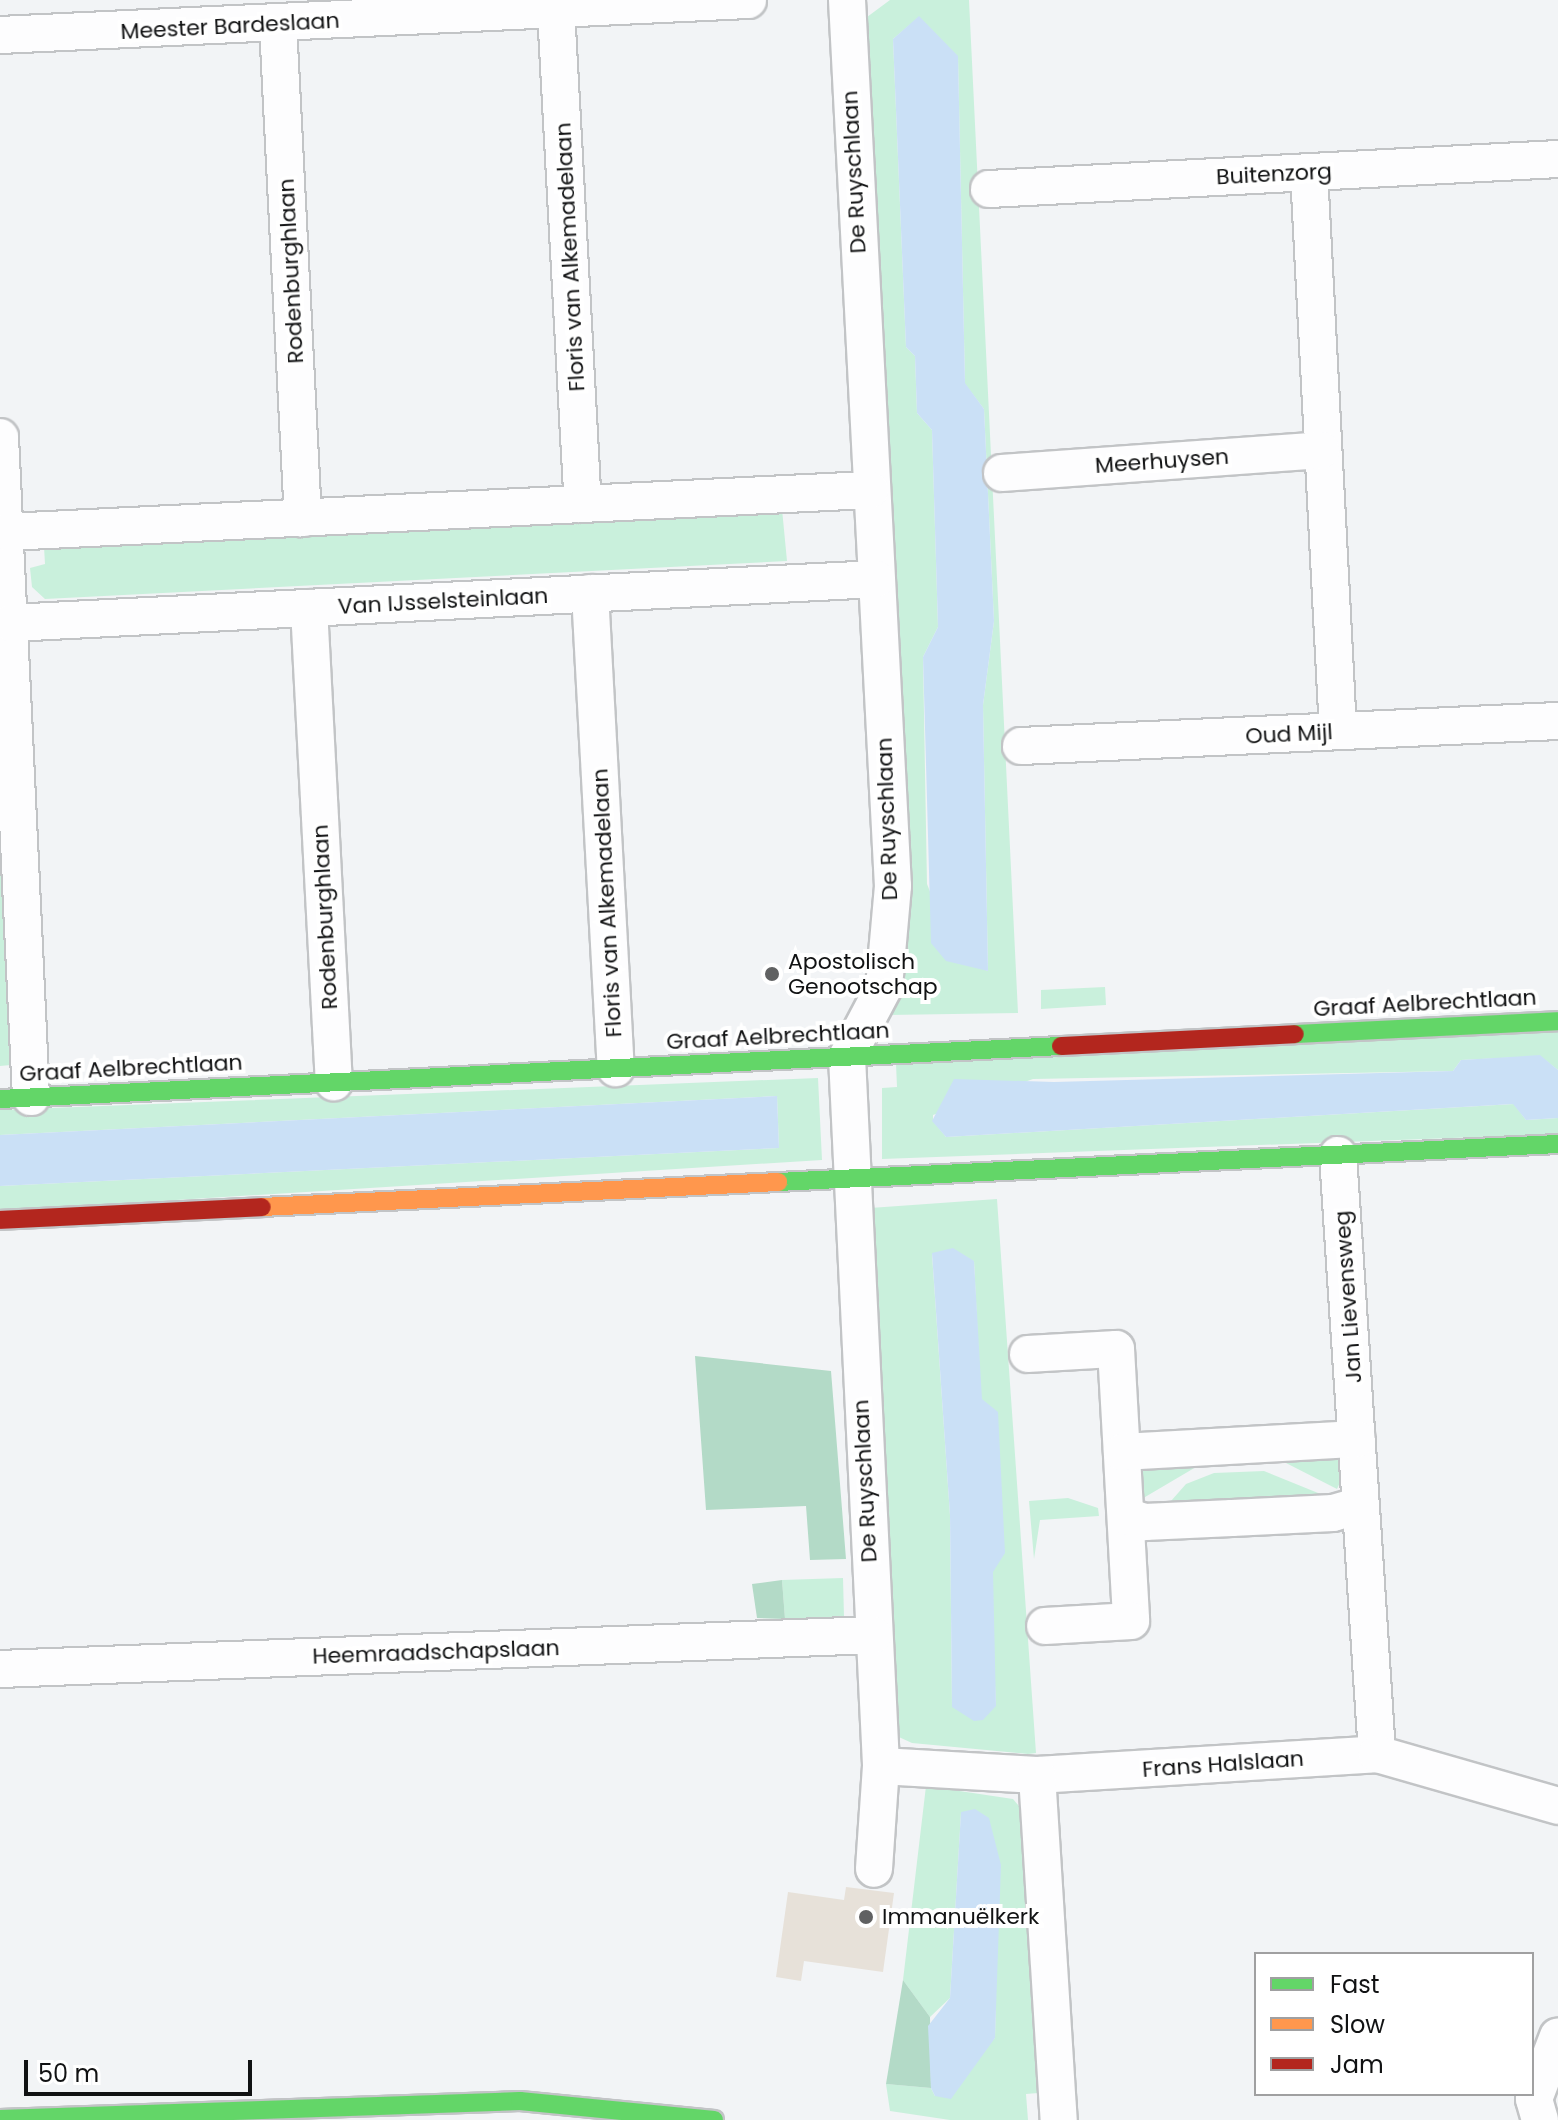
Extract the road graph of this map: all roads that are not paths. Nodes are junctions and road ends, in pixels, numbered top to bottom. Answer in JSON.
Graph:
{"nodes":[{"id":1,"x":748,"y":0,"type":"edge"},
{"id":2,"x":847,"y":0,"type":"edge"},
{"id":3,"x":556,"y":10,"type":"junction"},
{"id":4,"x":278,"y":25,"type":"junction"},
{"id":5,"x":0,"y":35,"type":"edge"},
{"id":6,"x":1558,"y":159,"type":"edge"},
{"id":7,"x":1309,"y":172,"type":"junction"},
{"id":8,"x":989,"y":189,"type":"dead end"},
{"id":9,"x":0,"y":437,"type":"edge"},
{"id":10,"x":1321,"y":450,"type":"junction"},
{"id":11,"x":1002,"y":473,"type":"dead end"},
{"id":12,"x":870,"y":490,"type":"junction"},
{"id":13,"x":583,"y":504,"type":"junction"},
{"id":14,"x":303,"y":518,"type":"junction"},
{"id":15,"x":7,"y":532,"type":"junction"},
{"id":16,"x":876,"y":579,"type":"junction"},
{"id":17,"x":590,"y":593,"type":"junction"},
{"id":18,"x":309,"y":608,"type":"junction"},
{"id":19,"x":11,"y":623,"type":"junction"},
{"id":20,"x":1558,"y":721,"type":"edge"},
{"id":21,"x":1338,"y":731,"type":"junction"},
{"id":22,"x":1021,"y":746,"type":"dead end"},
{"id":23,"x":1558,"y":1021,"type":"edge"},
{"id":24,"x":847,"y":1057,"type":"junction"},
{"id":25,"x":616,"y":1068,"type":"junction"},
{"id":26,"x":334,"y":1082,"type":"junction"},
{"id":27,"x":15,"y":1098,"type":"edge"},
{"id":28,"x":1558,"y":1144,"type":"edge"},
{"id":29,"x":1338,"y":1155,"type":"junction"},
{"id":30,"x":849,"y":1180,"type":"junction"},
{"id":31,"x":0,"y":1220,"type":"edge"},
{"id":32,"x":1028,"y":1354,"type":"dead end"},
{"id":33,"x":1357,"y":1439,"type":"junction"},
{"id":34,"x":1122,"y":1452,"type":"junction"},
{"id":35,"x":1361,"y":1505,"type":"junction"},
{"id":36,"x":1126,"y":1516,"type":"junction"},
{"id":37,"x":1045,"y":1626,"type":"dead end"},
{"id":38,"x":873,"y":1635,"type":"junction"},
{"id":39,"x":0,"y":1669,"type":"edge"},
{"id":40,"x":1377,"y":1754,"type":"junction"},
{"id":41,"x":881,"y":1766,"type":"junction"},
{"id":42,"x":1037,"y":1775,"type":"junction"},
{"id":43,"x":1558,"y":1806,"type":"edge"},
{"id":44,"x":874,"y":1869,"type":"dead end"},
{"id":45,"x":1558,"y":2036,"type":"edge"},
{"id":46,"x":313,"y":2112,"type":"edge"},
{"id":47,"x":0,"y":2119,"type":"edge"},
{"id":48,"x":714,"y":2120,"type":"edge"},
{"id":49,"x":1059,"y":2120,"type":"edge"},
{"id":50,"x":1540,"y":2120,"type":"edge"}],
"edges":[{"from":1,"to":3,"type":"street","name":"Meester Bardeslaan"},
{"from":2,"to":12,"type":"street","name":"De Ruyschlaan"},
{"from":3,"to":4,"type":"street","name":"Meester Bardeslaan"},
{"from":3,"to":13,"type":"street","name":"Floris van Alkemadelaan"},
{"from":4,"to":5,"type":"street","name":"Meester Bardeslaan"},
{"from":4,"to":14,"type":"street","name":"Rodenburghlaan"},
{"from":6,"to":7,"type":"street","name":"Buitenzorg"},
{"from":7,"to":8,"type":"street","name":"Buitenzorg"},
{"from":7,"to":10,"type":"street"},
{"from":9,"to":15,"type":"street"},
{"from":10,"to":11,"type":"street","name":"Meerhuysen"},
{"from":10,"to":21,"type":"street"},
{"from":12,"to":13,"type":"street"},
{"from":12,"to":16,"type":"street","name":"De Ruyschlaan"},
{"from":13,"to":14,"type":"street"},
{"from":14,"to":15,"type":"street"},
{"from":15,"to":19,"type":"street"},
{"from":16,"to":17,"type":"street","name":"Van IJsselsteinlaan"},
{"from":16,"to":24,"type":"street","name":"De Ruyschlaan"},
{"from":17,"to":18,"type":"street","name":"Van IJsselsteinlaan"},
{"from":17,"to":25,"type":"street","name":"Floris van Alkemadelaan"},
{"from":18,"to":19,"type":"street","name":"Van IJsselsteinlaan"},
{"from":18,"to":26,"type":"street","name":"Rodenburghlaan"},
{"from":19,"to":27,"type":"street"},
{"from":20,"to":21,"type":"street","name":"Oud Mijl"},
{"from":21,"to":22,"type":"street","name":"Oud Mijl"},
{"from":23,"to":24,"type":"street","name":"Graaf Aelbrechtlaan"},
{"from":24,"to":25,"type":"street","name":"Graaf Aelbrechtlaan"},
{"from":24,"to":30,"type":"street","name":"De Ruyschlaan"},
{"from":25,"to":26,"type":"street","name":"Graaf Aelbrechtlaan"},
{"from":26,"to":27,"type":"street","name":"Graaf Aelbrechtlaan"},
{"from":28,"to":29,"type":"street"},
{"from":29,"to":30,"type":"street"},
{"from":29,"to":33,"type":"street","name":"Jan Lievensweg"},
{"from":30,"to":31,"type":"street"},
{"from":30,"to":38,"type":"street","name":"De Ruyschlaan"},
{"from":32,"to":34,"type":"street"},
{"from":33,"to":34,"type":"street"},
{"from":33,"to":35,"type":"street","name":"Jan Lievensweg"},
{"from":34,"to":36,"type":"street"},
{"from":35,"to":36,"type":"street"},
{"from":35,"to":40,"type":"street","name":"Jan Lievensweg"},
{"from":36,"to":37,"type":"street"},
{"from":38,"to":39,"type":"street","name":"Heemraadschapslaan"},
{"from":38,"to":41,"type":"street","name":"De Ruyschlaan"},
{"from":40,"to":42,"type":"street","name":"Frans Halslaan"},
{"from":40,"to":43,"type":"street","name":"Frans Halslaan"},
{"from":41,"to":42,"type":"street","name":"Frans Halslaan"},
{"from":41,"to":44,"type":"street","name":"De Ruyschlaan"},
{"from":42,"to":49,"type":"street"},
{"from":45,"to":50,"type":"street"},
{"from":46,"to":47,"type":"street"},
{"from":46,"to":48,"type":"street"}]}
